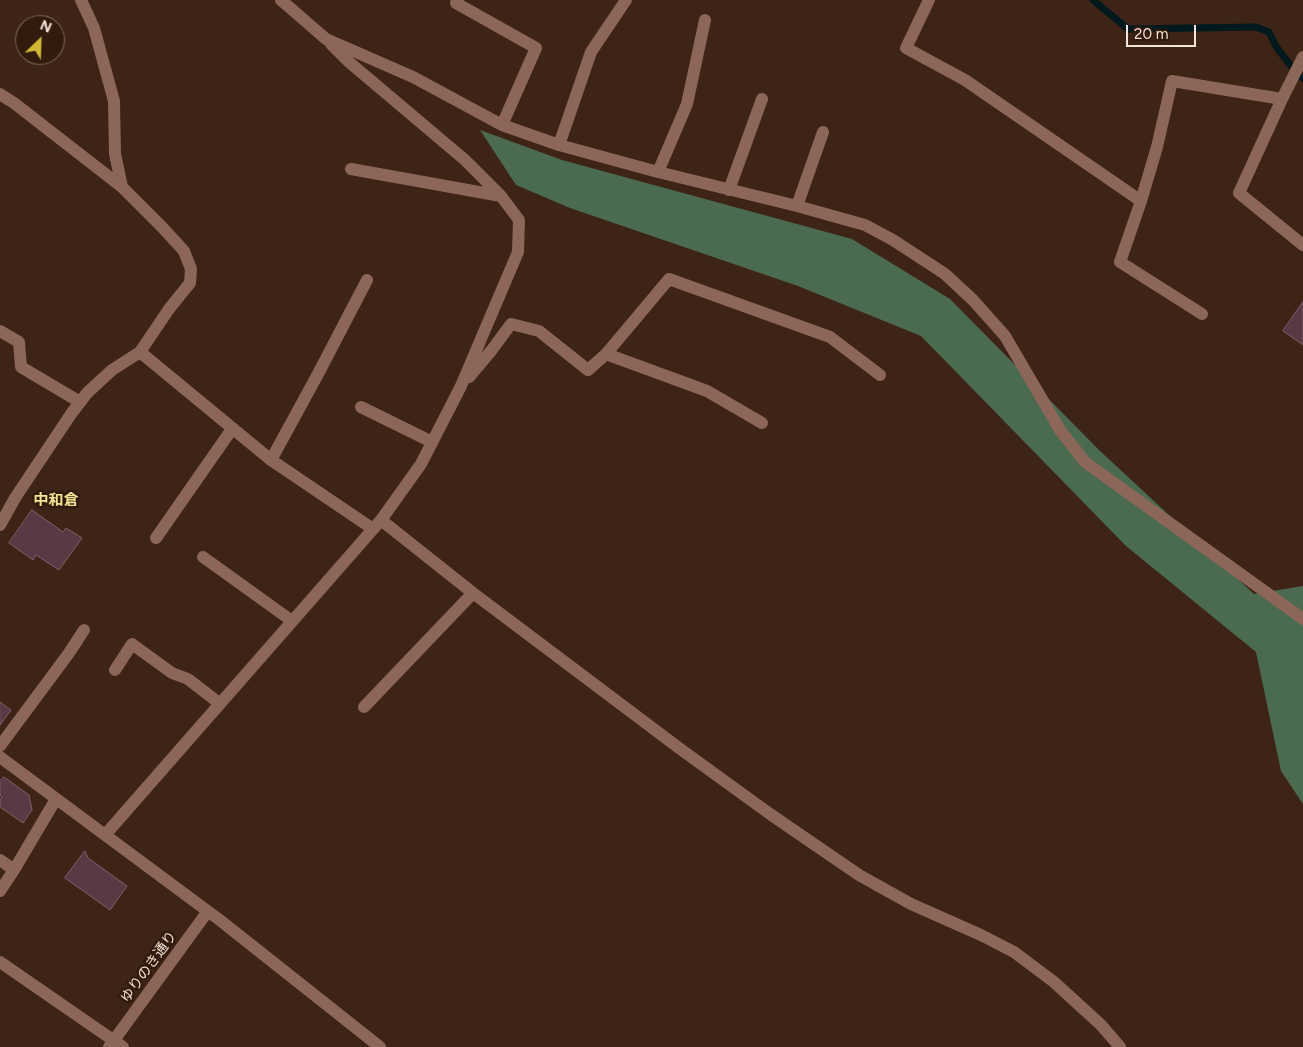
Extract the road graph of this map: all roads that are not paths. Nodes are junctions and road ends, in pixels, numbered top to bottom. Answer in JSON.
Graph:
{"nodes":[{"id":1,"x":81,"y":0,"type":"edge"},
{"id":2,"x":281,"y":0,"type":"edge"},
{"id":3,"x":626,"y":0,"type":"edge"},
{"id":4,"x":929,"y":0,"type":"edge"},
{"id":5,"x":456,"y":3,"type":"dead end"},
{"id":6,"x":705,"y":20,"type":"dead end"},
{"id":7,"x":326,"y":39,"type":"junction"},
{"id":8,"x":1303,"y":57,"type":"edge"},
{"id":9,"x":0,"y":94,"type":"edge"},
{"id":10,"x":762,"y":99,"type":"dead end"},
{"id":11,"x":1282,"y":99,"type":"junction"},
{"id":12,"x":502,"y":125,"type":"junction"},
{"id":13,"x":823,"y":132,"type":"dead end"},
{"id":14,"x":558,"y":144,"type":"junction"},
{"id":15,"x":351,"y":169,"type":"dead end"},
{"id":16,"x":658,"y":172,"type":"junction"},
{"id":17,"x":122,"y":187,"type":"junction"},
{"id":18,"x":729,"y":190,"type":"junction"},
{"id":19,"x":501,"y":196,"type":"junction"},
{"id":20,"x":1140,"y":201,"type":"junction"},
{"id":21,"x":797,"y":206,"type":"junction"},
{"id":22,"x":1303,"y":245,"type":"edge"},
{"id":23,"x":367,"y":280,"type":"dead end"},
{"id":24,"x":1202,"y":314,"type":"dead end"},
{"id":25,"x":0,"y":331,"type":"edge"},
{"id":26,"x":140,"y":352,"type":"junction"},
{"id":27,"x":606,"y":354,"type":"junction"},
{"id":28,"x":880,"y":375,"type":"dead end"},
{"id":29,"x":461,"y":386,"type":"junction"},
{"id":30,"x":80,"y":402,"type":"junction"},
{"id":31,"x":361,"y":407,"type":"dead end"},
{"id":32,"x":762,"y":422,"type":"dead end"},
{"id":33,"x":232,"y":429,"type":"junction"},
{"id":34,"x":432,"y":442,"type":"junction"},
{"id":35,"x":271,"y":460,"type":"junction"},
{"id":36,"x":377,"y":524,"type":"junction"},
{"id":37,"x":0,"y":525,"type":"edge"},
{"id":38,"x":156,"y":538,"type":"dead end"},
{"id":39,"x":203,"y":557,"type":"dead end"},
{"id":40,"x":473,"y":593,"type":"junction"},
{"id":41,"x":1303,"y":619,"type":"edge"},
{"id":42,"x":292,"y":621,"type":"junction"},
{"id":43,"x":84,"y":630,"type":"dead end"},
{"id":44,"x":115,"y":670,"type":"dead end"},
{"id":45,"x":219,"y":703,"type":"junction"},
{"id":46,"x":364,"y":707,"type":"dead end"},
{"id":47,"x":0,"y":746,"type":"edge"},
{"id":48,"x":0,"y":757,"type":"edge"},
{"id":49,"x":56,"y":799,"type":"junction"},
{"id":50,"x":105,"y":835,"type":"junction"},
{"id":51,"x":0,"y":860,"type":"edge"},
{"id":52,"x":14,"y":870,"type":"junction"},
{"id":53,"x":0,"y":891,"type":"edge"},
{"id":54,"x":208,"y":911,"type":"junction"},
{"id":55,"x":0,"y":962,"type":"edge"},
{"id":56,"x":115,"y":1045,"type":"edge"},
{"id":57,"x":380,"y":1047,"type":"edge"},
{"id":58,"x":1120,"y":1047,"type":"edge"}],
"edges":[{"from":1,"to":17,"type":"street"},
{"from":2,"to":7,"type":"street"},
{"from":3,"to":14,"type":"street"},
{"from":4,"to":20,"type":"street"},
{"from":5,"to":12,"type":"street"},
{"from":6,"to":16,"type":"street"},
{"from":7,"to":12,"type":"street"},
{"from":7,"to":19,"type":"street"},
{"from":8,"to":11,"type":"street"},
{"from":9,"to":17,"type":"street"},
{"from":10,"to":18,"type":"street"},
{"from":11,"to":20,"type":"street"},
{"from":11,"to":22,"type":"street"},
{"from":12,"to":14,"type":"street"},
{"from":13,"to":21,"type":"street"},
{"from":14,"to":16,"type":"street"},
{"from":15,"to":19,"type":"street"},
{"from":16,"to":18,"type":"street"},
{"from":17,"to":26,"type":"street"},
{"from":18,"to":21,"type":"street"},
{"from":19,"to":29,"type":"street"},
{"from":20,"to":24,"type":"street"},
{"from":21,"to":41,"type":"street"},
{"from":23,"to":35,"type":"street"},
{"from":25,"to":30,"type":"street"},
{"from":26,"to":30,"type":"street"},
{"from":26,"to":33,"type":"street"},
{"from":27,"to":28,"type":"street"},
{"from":27,"to":29,"type":"street"},
{"from":27,"to":32,"type":"street"},
{"from":29,"to":34,"type":"street"},
{"from":30,"to":37,"type":"street"},
{"from":31,"to":34,"type":"street"},
{"from":33,"to":35,"type":"street"},
{"from":33,"to":38,"type":"street"},
{"from":34,"to":36,"type":"street"},
{"from":35,"to":36,"type":"street"},
{"from":36,"to":40,"type":"street"},
{"from":36,"to":42,"type":"street"},
{"from":39,"to":42,"type":"street"},
{"from":40,"to":46,"type":"street"},
{"from":40,"to":58,"type":"street"},
{"from":42,"to":45,"type":"street"},
{"from":43,"to":47,"type":"street"},
{"from":44,"to":45,"type":"street"},
{"from":45,"to":50,"type":"street"},
{"from":48,"to":49,"type":"street"},
{"from":49,"to":50,"type":"street"},
{"from":49,"to":52,"type":"street"},
{"from":50,"to":54,"type":"street"},
{"from":51,"to":52,"type":"street"},
{"from":52,"to":53,"type":"street"},
{"from":54,"to":56,"type":"street","name":"ゆりのき通り"},
{"from":54,"to":57,"type":"street"},
{"from":55,"to":56,"type":"street"}]}
